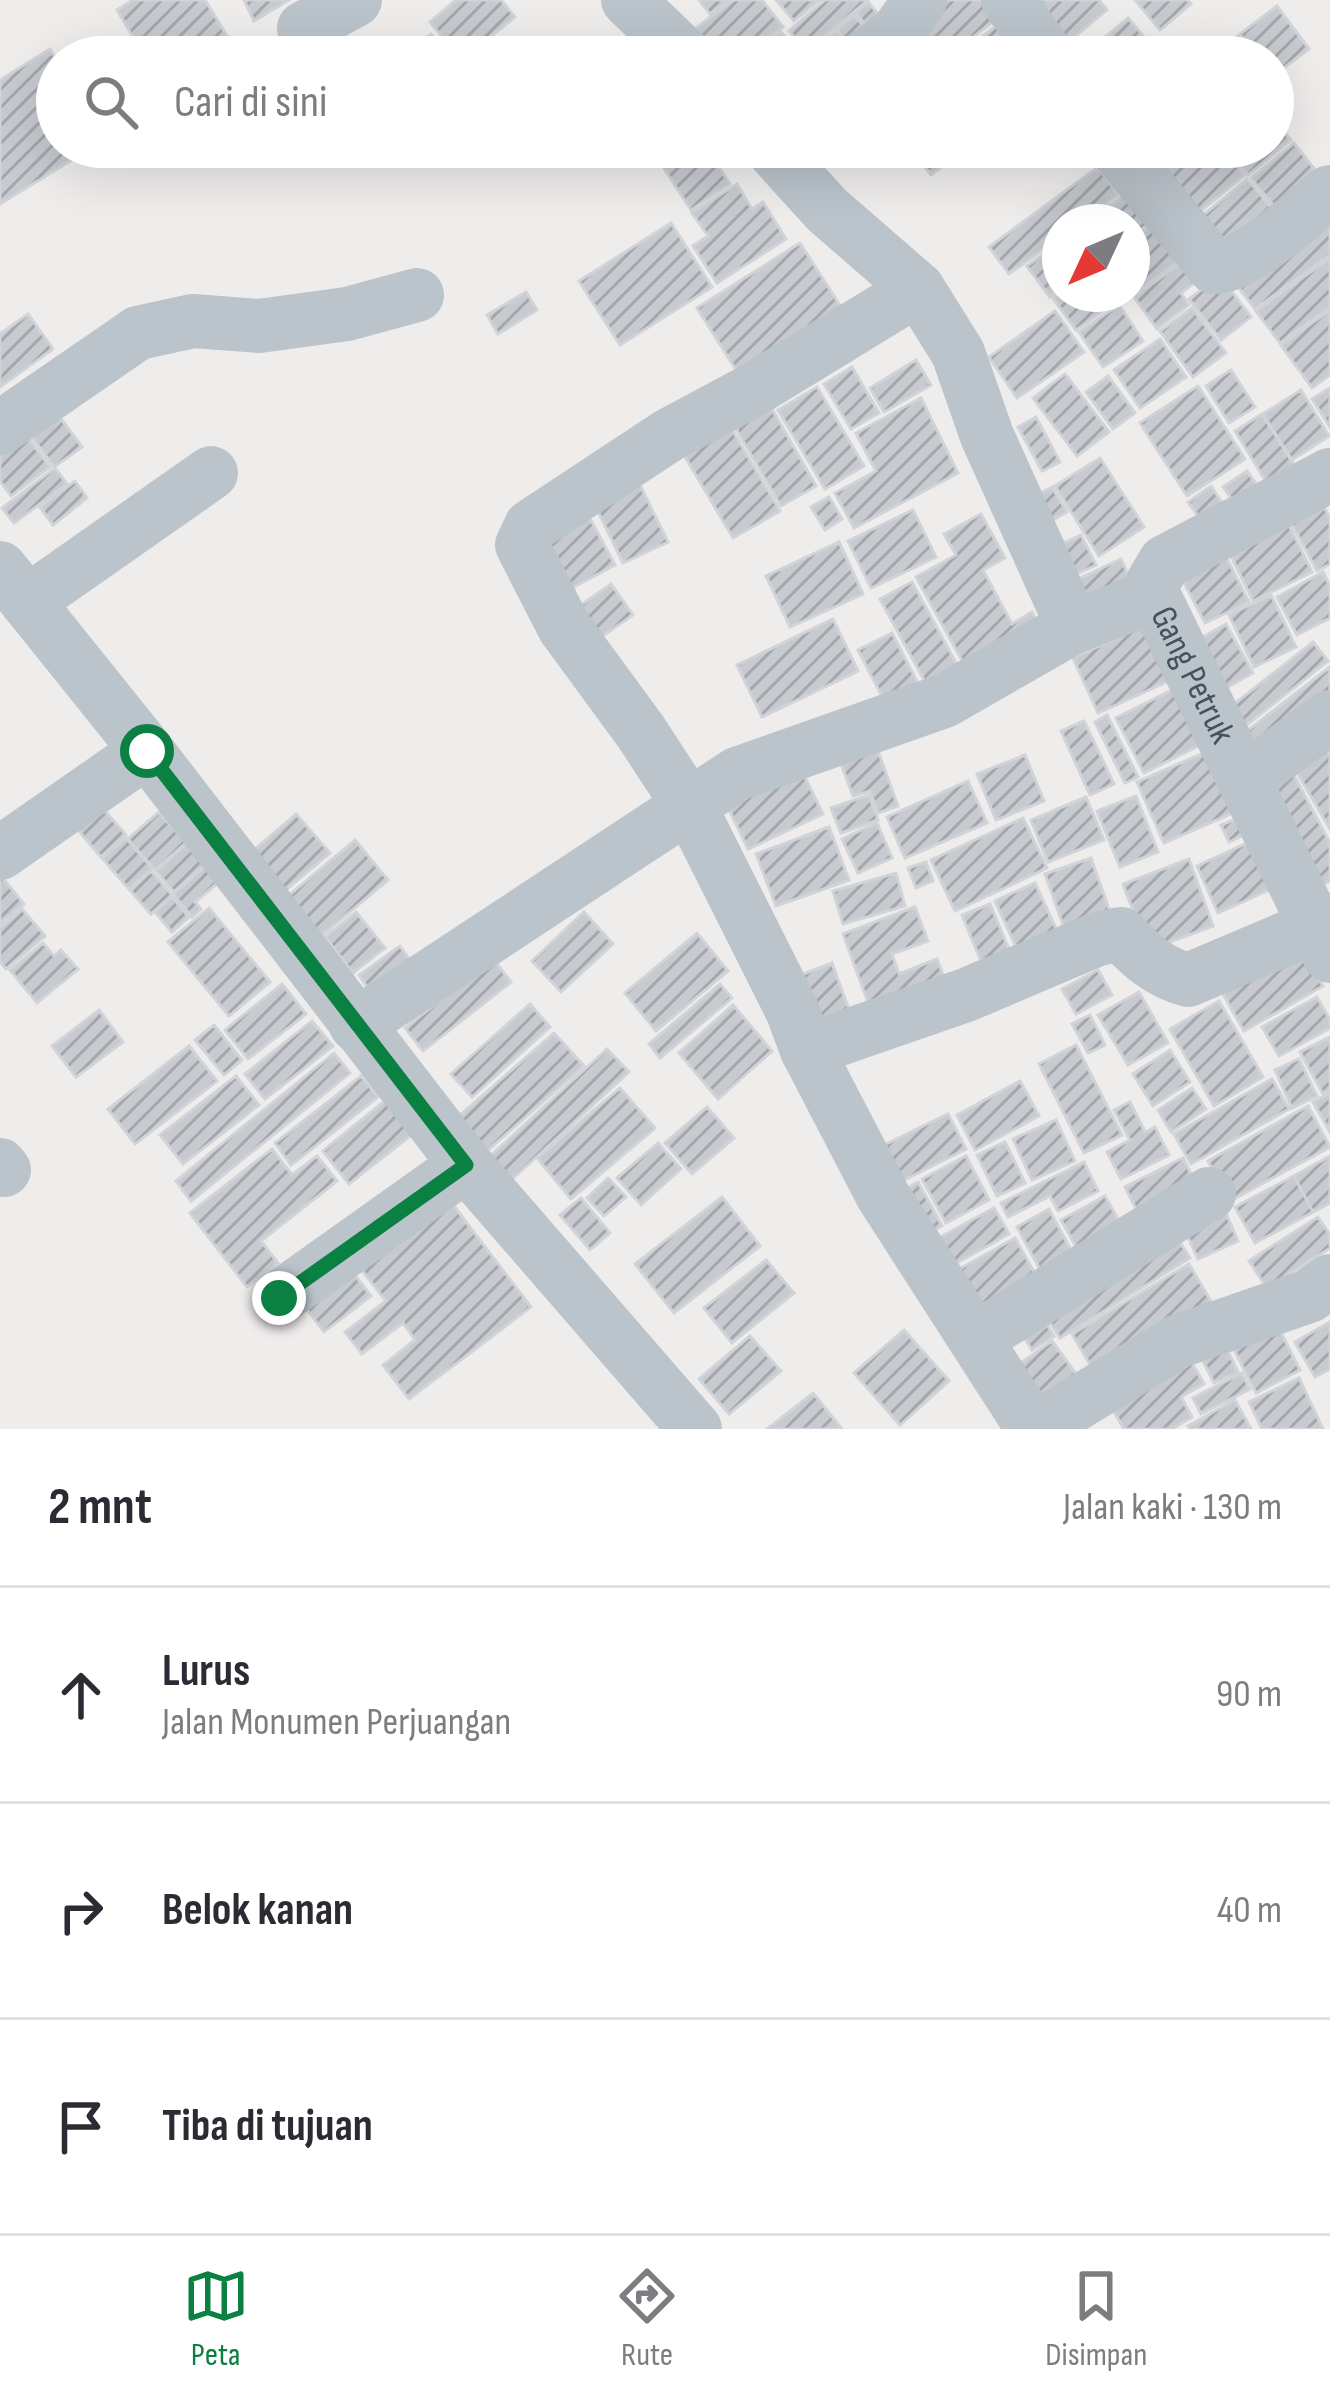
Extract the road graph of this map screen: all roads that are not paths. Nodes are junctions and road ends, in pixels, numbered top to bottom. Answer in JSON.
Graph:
{"nodes":[{"id":1,"x":355,"y":0,"type":"edge"},
{"id":2,"x":920,"y":0,"type":"edge"},
{"id":3,"x":1008,"y":0,"type":"edge"},
{"id":4,"x":636,"y":3,"type":"edge"},
{"id":5,"x":304,"y":28,"type":"dead end"},
{"id":6,"x":667,"y":36,"type":"edge"},
{"id":7,"x":893,"y":36,"type":"edge"},
{"id":8,"x":1034,"y":36,"type":"edge"},
{"id":9,"x":789,"y":168,"type":"edge"},
{"id":10,"x":1132,"y":168,"type":"edge"},
{"id":11,"x":1330,"y":191,"type":"edge"},
{"id":12,"x":918,"y":289,"type":"junction"},
{"id":13,"x":417,"y":296,"type":"dead end"},
{"id":14,"x":0,"y":428,"type":"edge"},
{"id":15,"x":211,"y":472,"type":"dead end"},
{"id":16,"x":1330,"y":475,"type":"edge"},
{"id":17,"x":14,"y":585,"type":"edge"},
{"id":18,"x":1154,"y":596,"type":"junction"},
{"id":19,"x":1073,"y":627,"type":"junction"},
{"id":20,"x":1330,"y":717,"type":"edge"},
{"id":21,"x":147,"y":751,"type":"junction"},
{"id":22,"x":1244,"y":779,"type":"junction"},
{"id":23,"x":690,"y":807,"type":"junction"},
{"id":24,"x":0,"y":853,"type":"edge"},
{"id":25,"x":1325,"y":934,"type":"edge"},
{"id":26,"x":356,"y":1025,"type":"junction"},
{"id":27,"x":807,"y":1050,"type":"junction"},
{"id":28,"x":466,"y":1165,"type":"junction"},
{"id":29,"x":1209,"y":1194,"type":"dead end"},
{"id":30,"x":1330,"y":1281,"type":"edge"},
{"id":31,"x":279,"y":1298,"type":"dead end"},
{"id":32,"x":975,"y":1339,"type":"junction"},
{"id":33,"x":695,"y":1429,"type":"edge"},
{"id":34,"x":1034,"y":1429,"type":"edge"}],
"edges":[{"from":1,"to":5,"type":"street"},
{"from":2,"to":7,"type":"street"},
{"from":3,"to":8,"type":"street"},
{"from":4,"to":6,"type":"street"},
{"from":9,"to":12,"type":"street"},
{"from":10,"to":11,"type":"street"},
{"from":12,"to":19,"type":"street"},
{"from":12,"to":23,"type":"street"},
{"from":13,"to":14,"type":"street"},
{"from":15,"to":17,"type":"street"},
{"from":16,"to":18,"type":"street","name":"Gang Petruk"},
{"from":17,"to":21,"type":"street"},
{"from":18,"to":19,"type":"street"},
{"from":18,"to":22,"type":"street","name":"Gang Petruk"},
{"from":19,"to":23,"type":"street"},
{"from":20,"to":22,"type":"street"},
{"from":21,"to":24,"type":"street"},
{"from":21,"to":26,"type":"street"},
{"from":22,"to":25,"type":"street","name":"Gang Petruk"},
{"from":23,"to":26,"type":"street"},
{"from":23,"to":27,"type":"street"},
{"from":25,"to":27,"type":"street"},
{"from":26,"to":28,"type":"street"},
{"from":27,"to":32,"type":"street"},
{"from":28,"to":31,"type":"street"},
{"from":28,"to":33,"type":"street"},
{"from":29,"to":32,"type":"street"},
{"from":30,"to":34,"type":"street"},
{"from":32,"to":34,"type":"street"}]}
